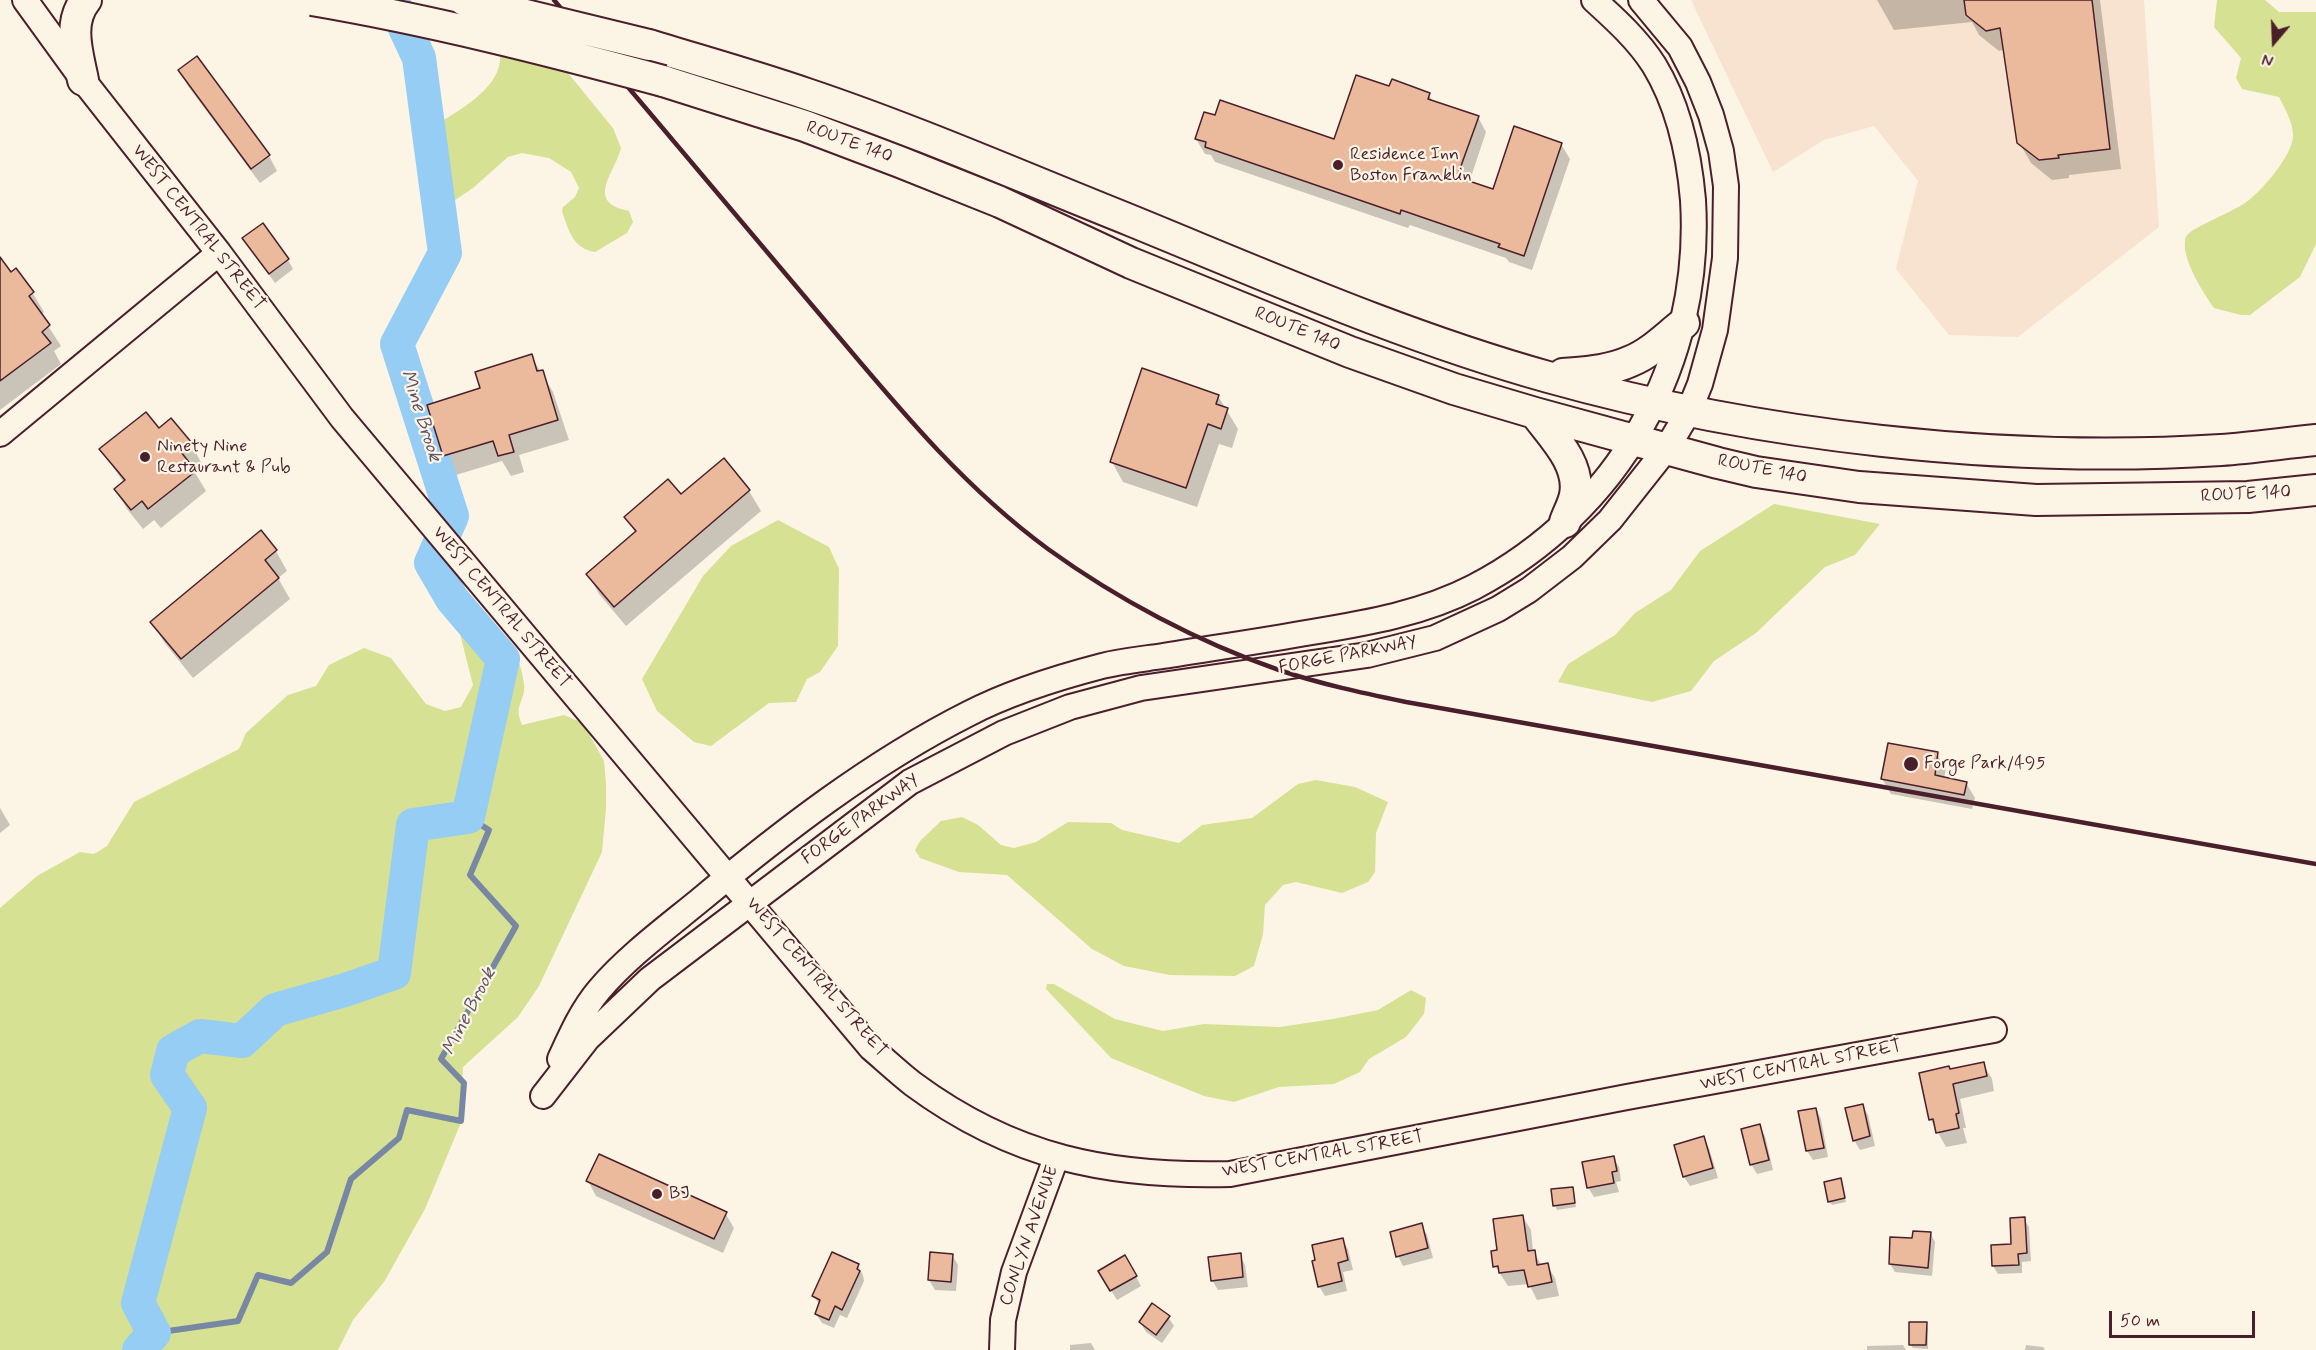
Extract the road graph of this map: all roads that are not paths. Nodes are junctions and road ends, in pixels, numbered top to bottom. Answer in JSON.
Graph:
{"nodes":[{"id":1,"x":25,"y":0,"type":"edge"},
{"id":2,"x":86,"y":0,"type":"edge"},
{"id":3,"x":312,"y":0,"type":"edge"},
{"id":4,"x":464,"y":0,"type":"edge"},
{"id":5,"x":1594,"y":0,"type":"edge"},
{"id":6,"x":1641,"y":0,"type":"edge"},
{"id":7,"x":83,"y":80,"type":"junction"},
{"id":8,"x":219,"y":253,"type":"junction"},
{"id":9,"x":1683,"y":323,"type":"junction"},
{"id":10,"x":1545,"y":376,"type":"junction"},
{"id":11,"x":1655,"y":404,"type":"junction"},
{"id":12,"x":1689,"y":411,"type":"junction"},
{"id":13,"x":1534,"y":413,"type":"junction"},
{"id":14,"x":0,"y":434,"type":"edge"},
{"id":15,"x":1634,"y":439,"type":"junction"},
{"id":16,"x":2316,"y":440,"type":"edge"},
{"id":17,"x":1667,"y":448,"type":"junction"},
{"id":18,"x":2316,"y":490,"type":"edge"},
{"id":19,"x":1565,"y":522,"type":"junction"},
{"id":20,"x":728,"y":877,"type":"junction"},
{"id":21,"x":750,"y":902,"type":"junction"},
{"id":22,"x":1994,"y":1030,"type":"dead end"},
{"id":23,"x":1056,"y":1158,"type":"junction"},
{"id":24,"x":1002,"y":1350,"type":"edge"}],
"edges":[{"from":1,"to":7,"type":"street","name":"WEST CENTRAL STREET"},
{"from":2,"to":7,"type":"main road"},
{"from":3,"to":13,"type":"main road","name":"ROUTE 140","bridge":true},
{"from":4,"to":10,"type":"main road","name":"ROUTE 140","bridge":true},
{"from":5,"to":9,"type":"street","name":"FORGE PARKWAY"},
{"from":6,"to":12,"type":"street","name":"FORGE PARKWAY"},
{"from":7,"to":8,"type":"street","name":"WEST CENTRAL STREET"},
{"from":8,"to":14,"type":"street"},
{"from":8,"to":20,"type":"street","name":"WEST CENTRAL STREET"},
{"from":9,"to":10,"type":"main road"},
{"from":9,"to":11,"type":"street","name":"FORGE PARKWAY"},
{"from":10,"to":11,"type":"main road","name":"ROUTE 140"},
{"from":11,"to":12,"type":"main road","name":"ROUTE 140"},
{"from":11,"to":15,"type":"street","name":"FORGE PARKWAY"},
{"from":12,"to":16,"type":"main road","name":"ROUTE 140"},
{"from":12,"to":17,"type":"street","name":"FORGE PARKWAY"},
{"from":13,"to":15,"type":"main road","name":"ROUTE 140"},
{"from":13,"to":19,"type":"main road"},
{"from":15,"to":17,"type":"main road","name":"ROUTE 140"},
{"from":15,"to":19,"type":"street","name":"FORGE PARKWAY"},
{"from":17,"to":18,"type":"main road","name":"ROUTE 140"},
{"from":17,"to":21,"type":"street","name":"FORGE PARKWAY"},
{"from":19,"to":20,"type":"street","name":"FORGE PARKWAY"},
{"from":20,"to":21,"type":"street","name":"WEST CENTRAL STREET"},
{"from":20,"to":21,"type":"street","name":"FORGE PARKWAY"},
{"from":21,"to":23,"type":"street","name":"WEST CENTRAL STREET"},
{"from":22,"to":23,"type":"street","name":"WEST CENTRAL STREET"},
{"from":23,"to":24,"type":"street","name":"CONLYN AVENUE"}]}
